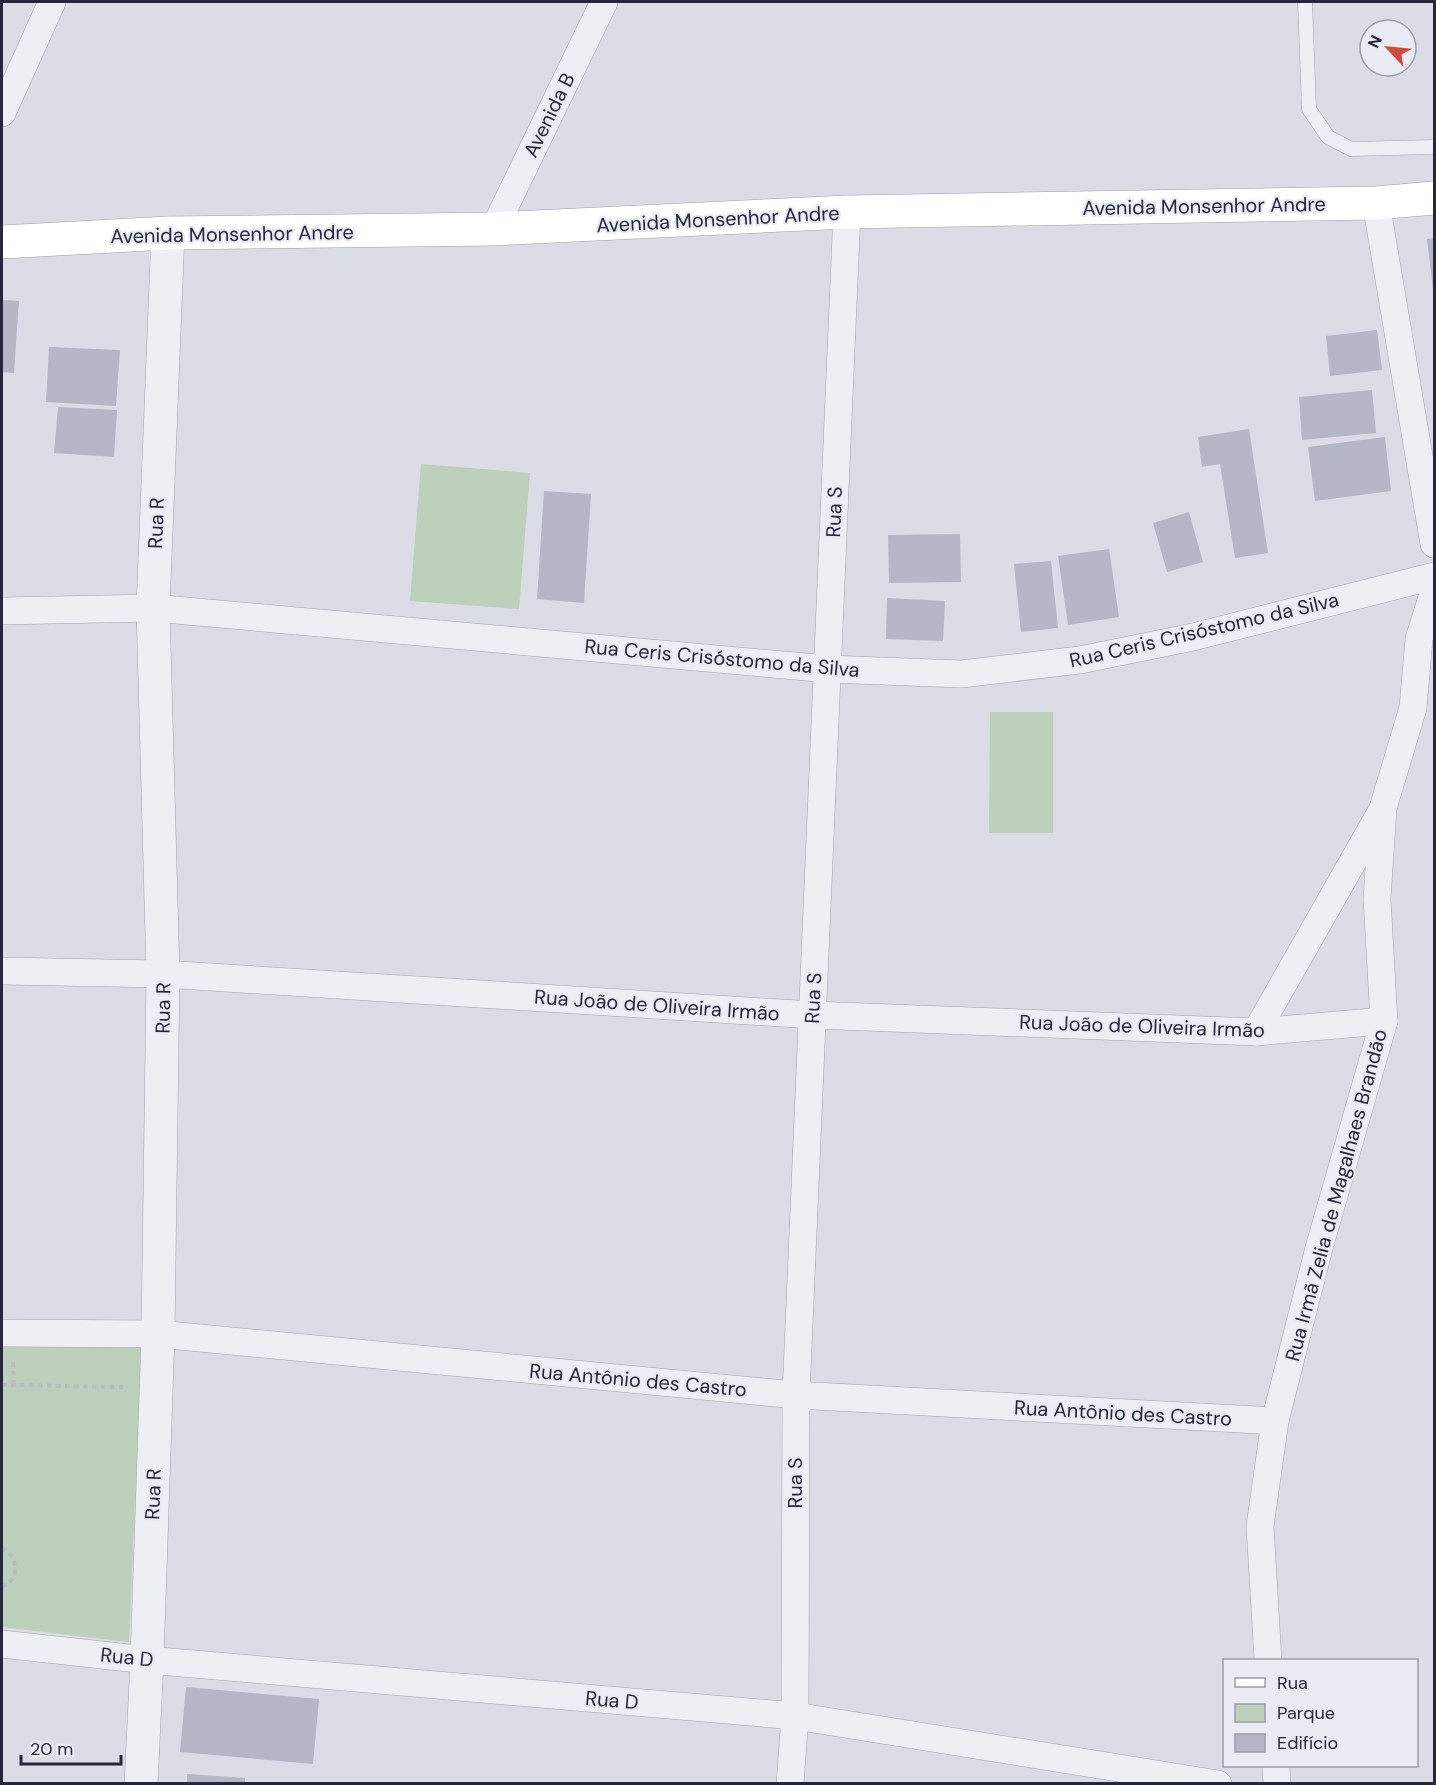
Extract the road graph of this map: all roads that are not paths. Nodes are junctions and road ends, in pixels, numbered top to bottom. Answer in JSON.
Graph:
{"nodes":[{"id":1,"x":52,"y":2,"type":"edge"},
{"id":2,"x":604,"y":2,"type":"edge"},
{"id":3,"x":1305,"y":2,"type":"edge"},
{"id":4,"x":2,"y":113,"type":"edge"},
{"id":5,"x":1434,"y":147,"type":"edge"},
{"id":6,"x":1434,"y":198,"type":"edge"},
{"id":7,"x":1376,"y":203,"type":"junction"},
{"id":8,"x":847,"y":212,"type":"junction"},
{"id":9,"x":494,"y":229,"type":"junction"},
{"id":10,"x":168,"y":233,"type":"junction"},
{"id":11,"x":2,"y":242,"type":"edge"},
{"id":12,"x":1434,"y":544,"type":"edge"},
{"id":13,"x":1434,"y":576,"type":"edge"},
{"id":14,"x":1434,"y":591,"type":"edge"},
{"id":15,"x":153,"y":608,"type":"junction"},
{"id":16,"x":2,"y":612,"type":"edge"},
{"id":17,"x":828,"y":669,"type":"junction"},
{"id":18,"x":1383,"y":808,"type":"junction"},
{"id":19,"x":2,"y":971,"type":"edge"},
{"id":20,"x":163,"y":974,"type":"junction"},
{"id":21,"x":813,"y":1015,"type":"junction"},
{"id":22,"x":1384,"y":1021,"type":"junction"},
{"id":23,"x":1256,"y":1032,"type":"junction"},
{"id":24,"x":2,"y":1333,"type":"edge"},
{"id":25,"x":158,"y":1334,"type":"junction"},
{"id":26,"x":795,"y":1395,"type":"junction"},
{"id":27,"x":1275,"y":1421,"type":"junction"},
{"id":28,"x":2,"y":1644,"type":"edge"},
{"id":29,"x":1268,"y":1659,"type":"edge"},
{"id":30,"x":147,"y":1660,"type":"junction"},
{"id":31,"x":795,"y":1716,"type":"junction"},
{"id":32,"x":1276,"y":1767,"type":"edge"},
{"id":33,"x":141,"y":1784,"type":"edge"},
{"id":34,"x":790,"y":1784,"type":"edge"},
{"id":35,"x":1218,"y":1784,"type":"edge"},
{"id":36,"x":1277,"y":1784,"type":"edge"}],
"edges":[{"from":1,"to":4,"type":"street"},
{"from":2,"to":9,"type":"street","name":"Avenida B"},
{"from":3,"to":5,"type":"lane"},
{"from":6,"to":7,"type":"main road","name":"Avenida Monsenhor Andre"},
{"from":7,"to":8,"type":"main road","name":"Avenida Monsenhor Andre"},
{"from":7,"to":12,"type":"street"},
{"from":8,"to":9,"type":"main road","name":"Avenida Monsenhor Andre"},
{"from":8,"to":17,"type":"street","name":"Rua S"},
{"from":9,"to":10,"type":"main road","name":"Avenida Monsenhor Andre"},
{"from":10,"to":11,"type":"main road","name":"Avenida Monsenhor Andre"},
{"from":10,"to":15,"type":"street","name":"Rua R"},
{"from":13,"to":17,"type":"street","name":"Rua Ceris Crisóstomo da Silva"},
{"from":14,"to":18,"type":"street","name":"Rua Irmã Zelia de Magalhaes Brandão"},
{"from":15,"to":16,"type":"street","name":"Rua Ceris Crisóstomo da Silva"},
{"from":15,"to":17,"type":"street","name":"Rua Ceris Crisóstomo da Silva"},
{"from":15,"to":20,"type":"street","name":"Rua R"},
{"from":17,"to":21,"type":"street","name":"Rua S"},
{"from":18,"to":22,"type":"street","name":"Rua Irmã Zelia de Magalhaes Brandão"},
{"from":18,"to":23,"type":"street"},
{"from":19,"to":20,"type":"street","name":"Rua João de Oliveira Irmão"},
{"from":20,"to":21,"type":"street","name":"Rua João de Oliveira Irmão"},
{"from":20,"to":25,"type":"street","name":"Rua R"},
{"from":21,"to":23,"type":"street","name":"Rua João de Oliveira Irmão"},
{"from":21,"to":26,"type":"street","name":"Rua S"},
{"from":22,"to":23,"type":"street","name":"Rua João de Oliveira Irmão"},
{"from":22,"to":27,"type":"street","name":"Rua Irmã Zelia de Magalhaes Brandão"},
{"from":24,"to":25,"type":"street","name":"Rua Antônio des Castro"},
{"from":25,"to":26,"type":"street","name":"Rua Antônio des Castro"},
{"from":25,"to":30,"type":"street","name":"Rua R"},
{"from":26,"to":27,"type":"street","name":"Rua Antônio des Castro"},
{"from":26,"to":31,"type":"street","name":"Rua S"},
{"from":27,"to":29,"type":"street","name":"Rua Irmã Zelia de Magalhaes Brandão"},
{"from":28,"to":30,"type":"street","name":"Rua D"},
{"from":30,"to":31,"type":"street","name":"Rua D"},
{"from":30,"to":33,"type":"street","name":"Rua R"},
{"from":31,"to":34,"type":"street","name":"Rua S"},
{"from":31,"to":35,"type":"street","name":"Rua D"},
{"from":32,"to":36,"type":"street"}]}
